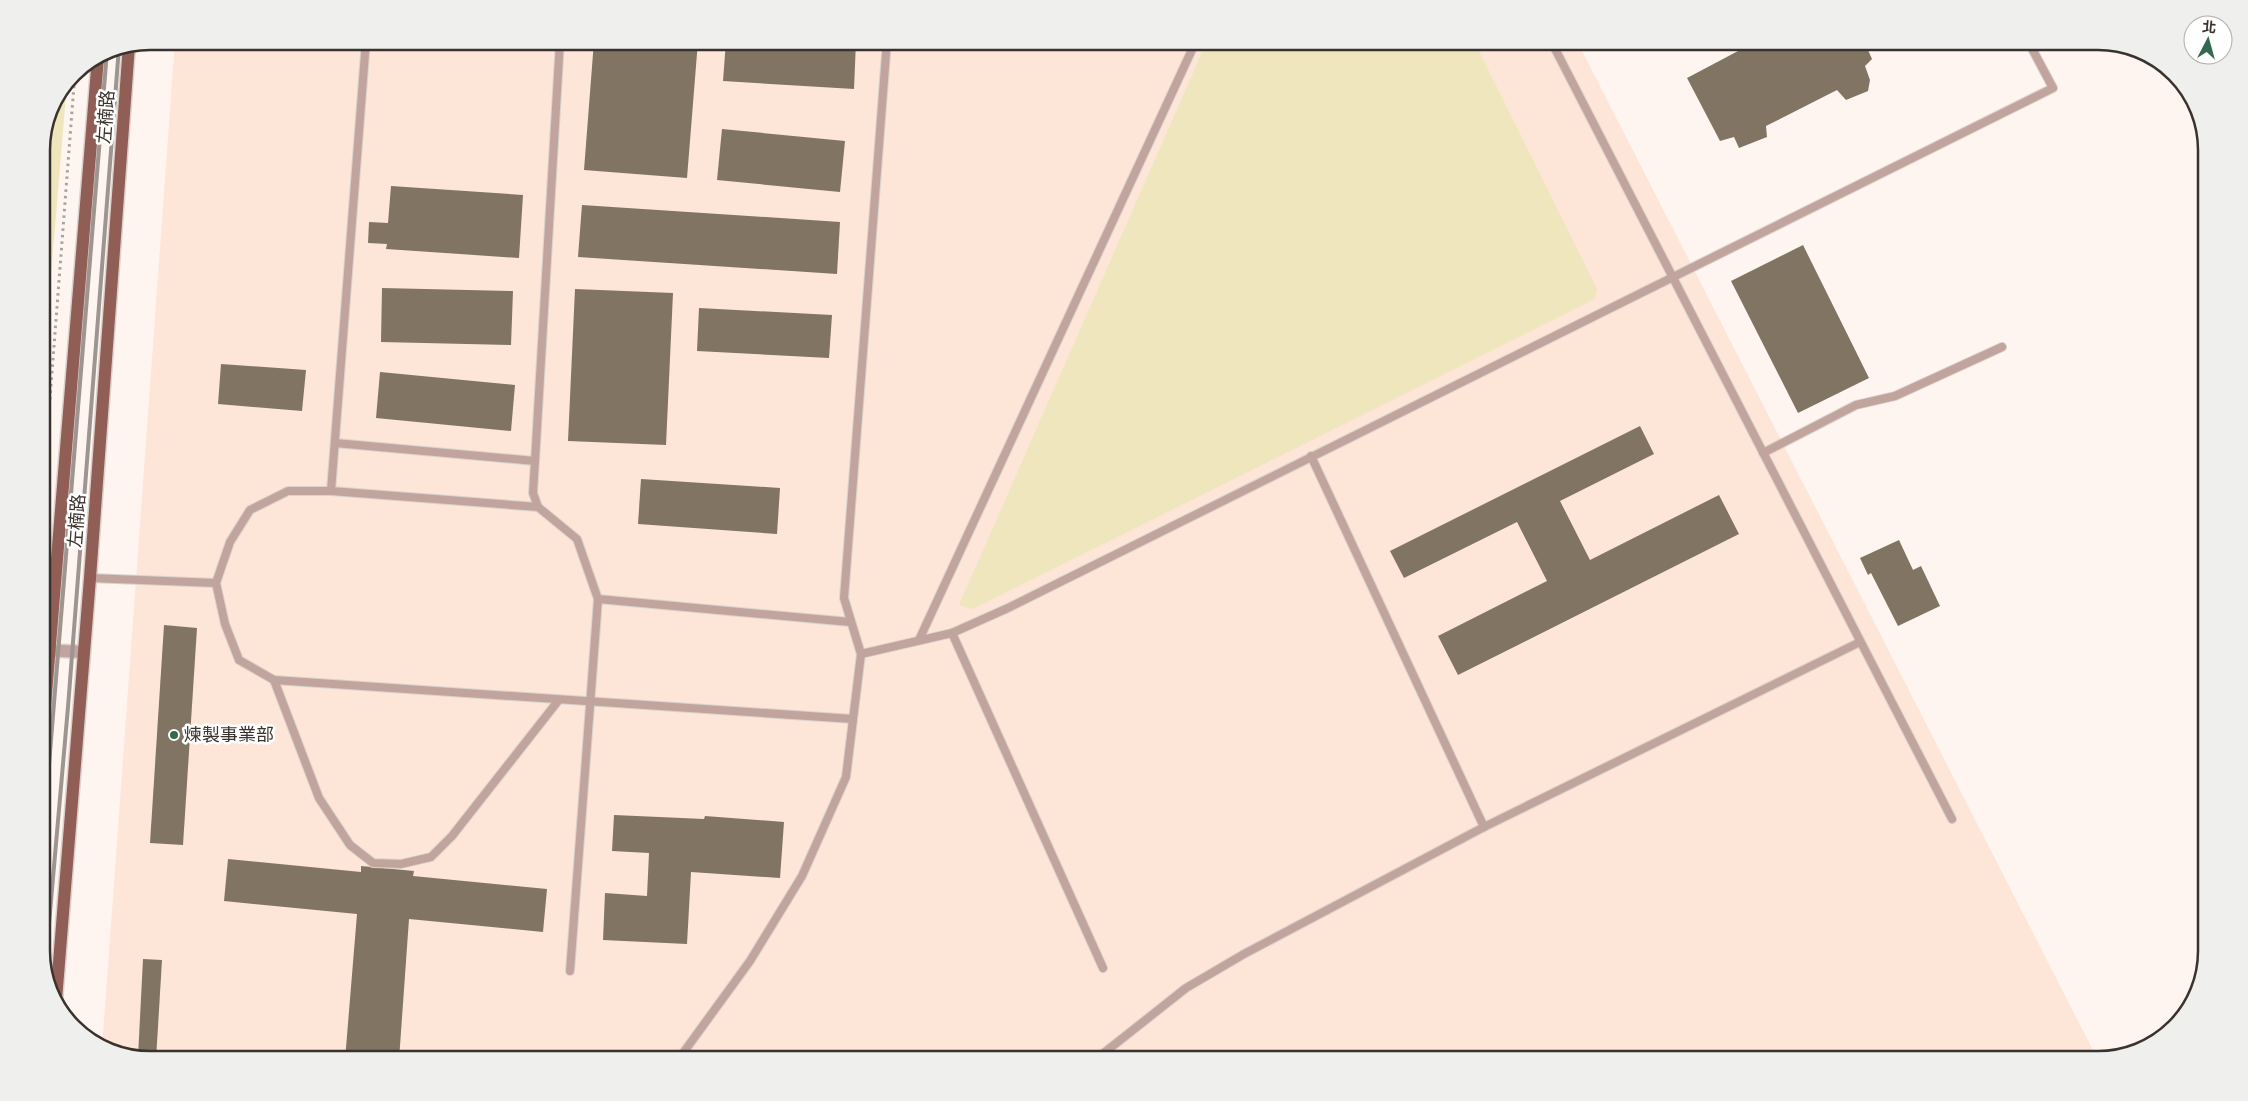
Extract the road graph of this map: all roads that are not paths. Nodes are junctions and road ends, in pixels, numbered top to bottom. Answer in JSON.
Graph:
{"nodes":[{"id":1,"x":365,"y":50,"type":"edge"},
{"id":2,"x":559,"y":50,"type":"edge"},
{"id":3,"x":886,"y":50,"type":"edge"},
{"id":4,"x":1192,"y":50,"type":"edge"},
{"id":5,"x":1556,"y":50,"type":"edge"},
{"id":6,"x":2033,"y":50,"type":"edge"},
{"id":7,"x":129,"y":52,"type":"edge"},
{"id":8,"x":97,"y":65,"type":"edge"},
{"id":9,"x":1673,"y":278,"type":"junction"},
{"id":10,"x":2002,"y":347,"type":"dead end"},
{"id":11,"x":335,"y":443,"type":"junction"},
{"id":12,"x":1763,"y":453,"type":"junction"},
{"id":13,"x":1311,"y":456,"type":"junction"},
{"id":14,"x":535,"y":461,"type":"junction"},
{"id":15,"x":331,"y":491,"type":"junction"},
{"id":16,"x":538,"y":507,"type":"junction"},
{"id":17,"x":90,"y":578,"type":"junction"},
{"id":18,"x":216,"y":583,"type":"junction"},
{"id":19,"x":598,"y":599,"type":"junction"},
{"id":20,"x":50,"y":604,"type":"edge"},
{"id":21,"x":850,"y":622,"type":"junction"},
{"id":22,"x":952,"y":633,"type":"junction"},
{"id":23,"x":919,"y":640,"type":"junction"},
{"id":24,"x":1860,"y":642,"type":"junction"},
{"id":25,"x":50,"y":650,"type":"edge"},
{"id":26,"x":84,"y":652,"type":"junction"},
{"id":27,"x":861,"y":654,"type":"junction"},
{"id":28,"x":274,"y":680,"type":"junction"},
{"id":29,"x":558,"y":701,"type":"junction"},
{"id":30,"x":589,"y":703,"type":"junction"},
{"id":31,"x":853,"y":719,"type":"junction"},
{"id":32,"x":1952,"y":819,"type":"dead end"},
{"id":33,"x":1484,"y":827,"type":"junction"},
{"id":34,"x":1103,"y":968,"type":"dead end"},
{"id":35,"x":570,"y":972,"type":"dead end"},
{"id":36,"x":57,"y":988,"type":"edge"},
{"id":37,"x":685,"y":1051,"type":"edge"},
{"id":38,"x":1106,"y":1051,"type":"edge"}],
"edges":[{"from":1,"to":11,"type":"lane"},
{"from":2,"to":14,"type":"lane"},
{"from":3,"to":21,"type":"lane"},
{"from":4,"to":23,"type":"lane"},
{"from":5,"to":9,"type":"lane"},
{"from":6,"to":9,"type":"lane"},
{"from":7,"to":17,"type":"main road","name":"左楠路"},
{"from":8,"to":20,"type":"main road","name":"左楠路"},
{"from":9,"to":12,"type":"lane"},
{"from":9,"to":13,"type":"lane"},
{"from":10,"to":12,"type":"lane"},
{"from":11,"to":14,"type":"lane"},
{"from":11,"to":15,"type":"lane"},
{"from":12,"to":24,"type":"lane"},
{"from":13,"to":22,"type":"lane"},
{"from":13,"to":33,"type":"lane"},
{"from":14,"to":16,"type":"lane"},
{"from":15,"to":16,"type":"lane"},
{"from":15,"to":18,"type":"lane"},
{"from":16,"to":19,"type":"lane"},
{"from":17,"to":18,"type":"lane"},
{"from":17,"to":26,"type":"main road","name":"左楠路"},
{"from":18,"to":28,"type":"lane"},
{"from":19,"to":21,"type":"lane"},
{"from":19,"to":30,"type":"lane"},
{"from":21,"to":27,"type":"lane"},
{"from":22,"to":23,"type":"lane"},
{"from":22,"to":34,"type":"lane"},
{"from":23,"to":27,"type":"lane"},
{"from":24,"to":32,"type":"lane"},
{"from":24,"to":33,"type":"lane"},
{"from":25,"to":26,"type":"street"},
{"from":26,"to":36,"type":"main road","name":"左楠路"},
{"from":27,"to":31,"type":"lane"},
{"from":28,"to":29,"type":"lane"},
{"from":28,"to":29,"type":"lane"},
{"from":29,"to":30,"type":"lane"},
{"from":30,"to":31,"type":"lane"},
{"from":30,"to":35,"type":"lane"},
{"from":31,"to":37,"type":"lane"},
{"from":33,"to":38,"type":"lane"}]}
